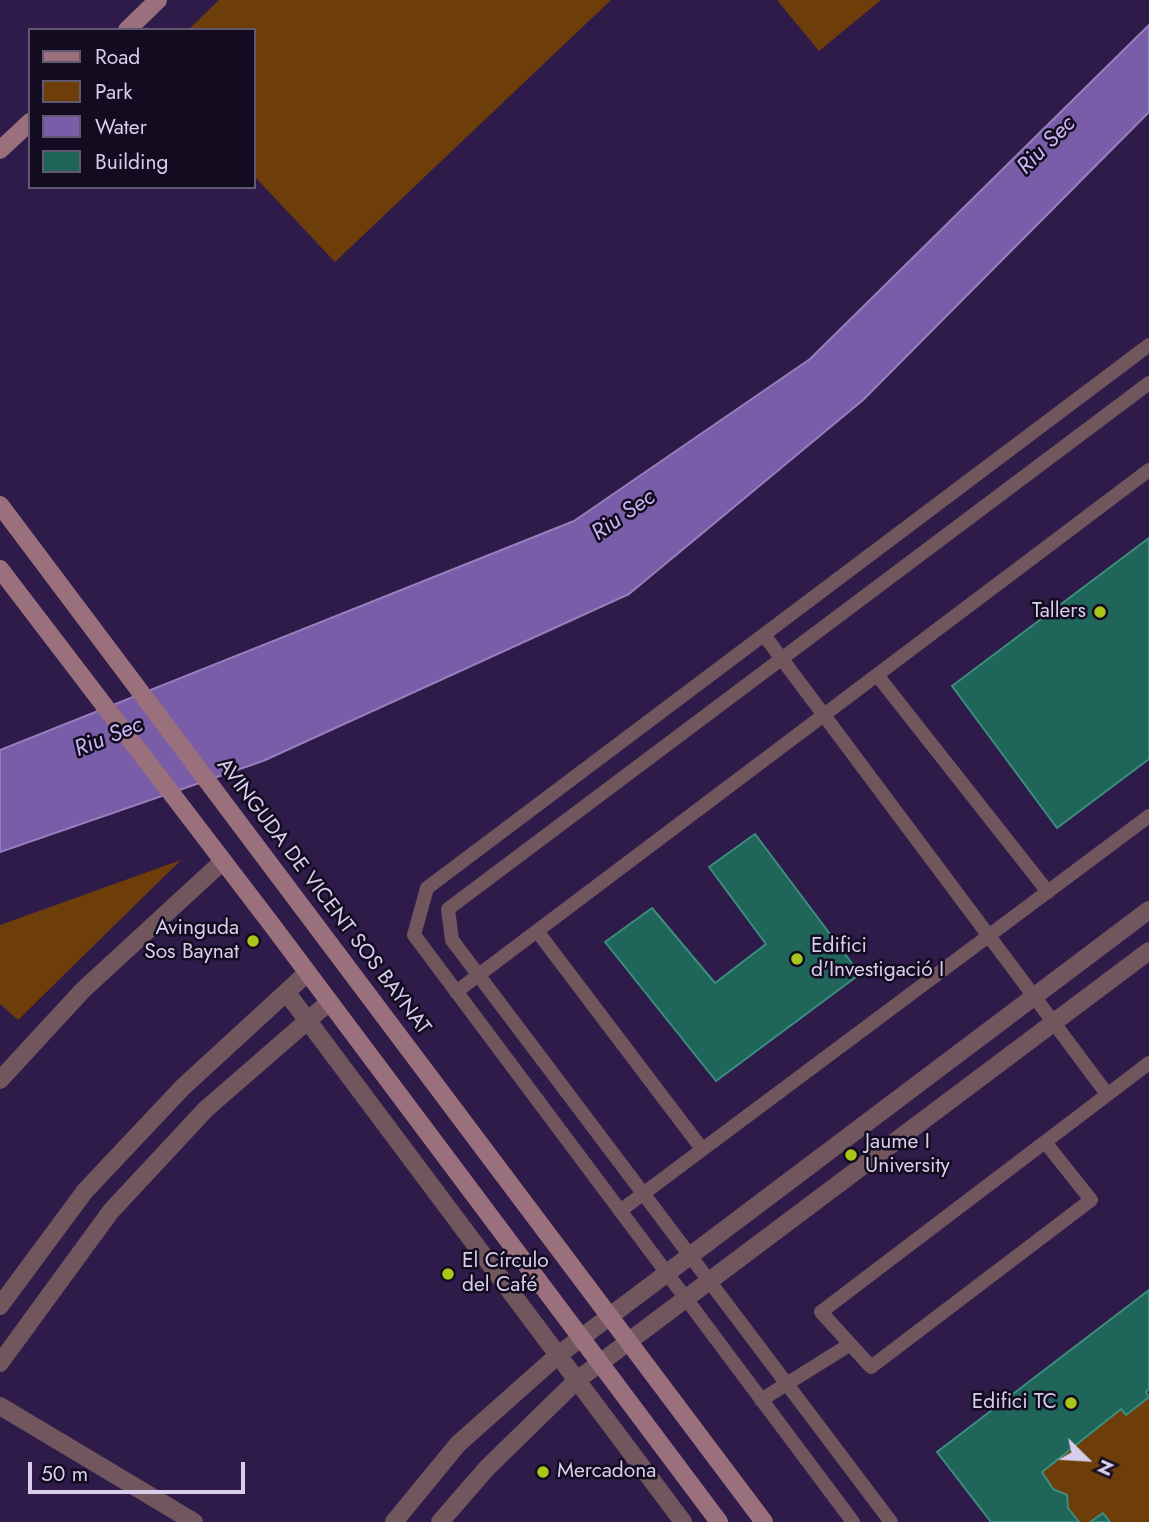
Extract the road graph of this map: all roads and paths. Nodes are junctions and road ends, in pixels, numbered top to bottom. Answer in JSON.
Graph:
{"nodes":[{"id":1,"x":158,"y":0,"type":"edge"},
{"id":2,"x":129,"y":28,"type":"edge"},
{"id":3,"x":28,"y":124,"type":"edge"},
{"id":4,"x":0,"y":150,"type":"edge"},
{"id":5,"x":1149,"y":345,"type":"edge"},
{"id":6,"x":1149,"y":383,"type":"edge"},
{"id":7,"x":1149,"y":470,"type":"edge"},
{"id":8,"x":0,"y":505,"type":"edge"},
{"id":9,"x":0,"y":569,"type":"edge"},
{"id":10,"x":764,"y":635,"type":"junction"},
{"id":11,"x":782,"y":659,"type":"junction"},
{"id":12,"x":877,"y":675,"type":"junction"},
{"id":13,"x":824,"y":715,"type":"junction"},
{"id":14,"x":1149,"y":816,"type":"edge"},
{"id":15,"x":222,"y":862,"type":"junction"},
{"id":16,"x":1048,"y":892,"type":"junction"},
{"id":17,"x":1149,"y":910,"type":"edge"},
{"id":18,"x":537,"y":931,"type":"junction"},
{"id":19,"x":989,"y":936,"type":"junction"},
{"id":20,"x":1149,"y":951,"type":"edge"},
{"id":21,"x":306,"y":974,"type":"junction"},
{"id":22,"x":478,"y":975,"type":"junction"},
{"id":23,"x":456,"y":992,"type":"junction"},
{"id":24,"x":286,"y":993,"type":"junction"},
{"id":25,"x":1034,"y":996,"type":"junction"},
{"id":26,"x":328,"y":1003,"type":"junction"},
{"id":27,"x":307,"y":1021,"type":"junction"},
{"id":28,"x":1054,"y":1023,"type":"junction"},
{"id":29,"x":1149,"y":1063,"type":"edge"},
{"id":30,"x":0,"y":1080,"type":"edge"},
{"id":31,"x":1107,"y":1094,"type":"junction"},
{"id":32,"x":1045,"y":1142,"type":"junction"},
{"id":33,"x":702,"y":1149,"type":"junction"},
{"id":34,"x":643,"y":1193,"type":"junction"},
{"id":35,"x":620,"y":1211,"type":"junction"},
{"id":36,"x":690,"y":1255,"type":"junction"},
{"id":37,"x":666,"y":1273,"type":"junction"},
{"id":38,"x":709,"y":1282,"type":"junction"},
{"id":39,"x":686,"y":1300,"type":"junction"},
{"id":40,"x":0,"y":1306,"type":"edge"},
{"id":41,"x":609,"y":1316,"type":"junction"},
{"id":42,"x":580,"y":1338,"type":"junction"},
{"id":43,"x":629,"y":1342,"type":"junction"},
{"id":44,"x":849,"y":1345,"type":"junction"},
{"id":45,"x":557,"y":1356,"type":"junction"},
{"id":46,"x":0,"y":1363,"type":"edge"},
{"id":47,"x":600,"y":1364,"type":"junction"},
{"id":48,"x":576,"y":1381,"type":"junction"},
{"id":49,"x":788,"y":1385,"type":"junction"},
{"id":50,"x":761,"y":1400,"type":"junction"},
{"id":51,"x":0,"y":1406,"type":"edge"},
{"id":52,"x":194,"y":1522,"type":"edge"},
{"id":53,"x":394,"y":1522,"type":"edge"},
{"id":54,"x":440,"y":1522,"type":"edge"},
{"id":55,"x":683,"y":1522,"type":"edge"},
{"id":56,"x":719,"y":1522,"type":"edge"},
{"id":57,"x":764,"y":1522,"type":"edge"},
{"id":58,"x":853,"y":1522,"type":"edge"},
{"id":59,"x":891,"y":1522,"type":"edge"}],
"edges":[{"from":1,"to":2,"type":"street"},
{"from":3,"to":4,"type":"street"},
{"from":5,"to":10,"type":"lane"},
{"from":6,"to":11,"type":"lane"},
{"from":7,"to":12,"type":"lane"},
{"from":8,"to":41,"type":"street","name":"AVINGUDA DE VICENT SOS BAYNAT"},
{"from":9,"to":15,"type":"street"},
{"from":10,"to":11,"type":"lane"},
{"from":10,"to":23,"type":"lane"},
{"from":11,"to":13,"type":"lane"},
{"from":11,"to":22,"type":"lane"},
{"from":12,"to":13,"type":"lane"},
{"from":12,"to":16,"type":"lane"},
{"from":13,"to":18,"type":"lane"},
{"from":13,"to":19,"type":"lane"},
{"from":14,"to":16,"type":"lane"},
{"from":15,"to":21,"type":"street"},
{"from":15,"to":30,"type":"street"},
{"from":16,"to":19,"type":"lane"},
{"from":17,"to":25,"type":"street"},
{"from":18,"to":22,"type":"lane"},
{"from":18,"to":33,"type":"lane"},
{"from":19,"to":25,"type":"lane"},
{"from":19,"to":33,"type":"lane"},
{"from":20,"to":28,"type":"street"},
{"from":21,"to":24,"type":"street"},
{"from":21,"to":26,"type":"street"},
{"from":22,"to":23,"type":"lane"},
{"from":22,"to":34,"type":"lane"},
{"from":23,"to":35,"type":"lane"},
{"from":24,"to":27,"type":"street"},
{"from":24,"to":40,"type":"street"},
{"from":25,"to":28,"type":"lane"},
{"from":25,"to":36,"type":"street"},
{"from":26,"to":27,"type":"street"},
{"from":26,"to":42,"type":"street"},
{"from":27,"to":45,"type":"street"},
{"from":27,"to":46,"type":"street"},
{"from":28,"to":31,"type":"lane"},
{"from":28,"to":38,"type":"street"},
{"from":29,"to":31,"type":"lane"},
{"from":31,"to":32,"type":"lane"},
{"from":32,"to":44,"type":"lane"},
{"from":32,"to":44,"type":"lane"},
{"from":33,"to":34,"type":"lane"},
{"from":34,"to":35,"type":"lane"},
{"from":34,"to":36,"type":"lane"},
{"from":35,"to":37,"type":"lane"},
{"from":36,"to":37,"type":"street"},
{"from":36,"to":38,"type":"lane"},
{"from":37,"to":39,"type":"lane"},
{"from":37,"to":41,"type":"street"},
{"from":38,"to":39,"type":"street"},
{"from":38,"to":49,"type":"lane"},
{"from":39,"to":43,"type":"street"},
{"from":39,"to":50,"type":"lane"},
{"from":41,"to":42,"type":"street"},
{"from":41,"to":43,"type":"street","name":"AVINGUDA DE VICENT SOS BAYNAT"},
{"from":42,"to":45,"type":"street"},
{"from":42,"to":47,"type":"street"},
{"from":43,"to":47,"type":"street"},
{"from":43,"to":57,"type":"street","name":"AVINGUDA DE VICENT SOS BAYNAT"},
{"from":44,"to":49,"type":"lane"},
{"from":45,"to":48,"type":"street"},
{"from":45,"to":53,"type":"street"},
{"from":47,"to":48,"type":"street"},
{"from":47,"to":56,"type":"street"},
{"from":48,"to":54,"type":"street"},
{"from":48,"to":55,"type":"street"},
{"from":49,"to":50,"type":"lane"},
{"from":49,"to":59,"type":"lane"},
{"from":50,"to":58,"type":"lane"},
{"from":51,"to":52,"type":"street"}]}
